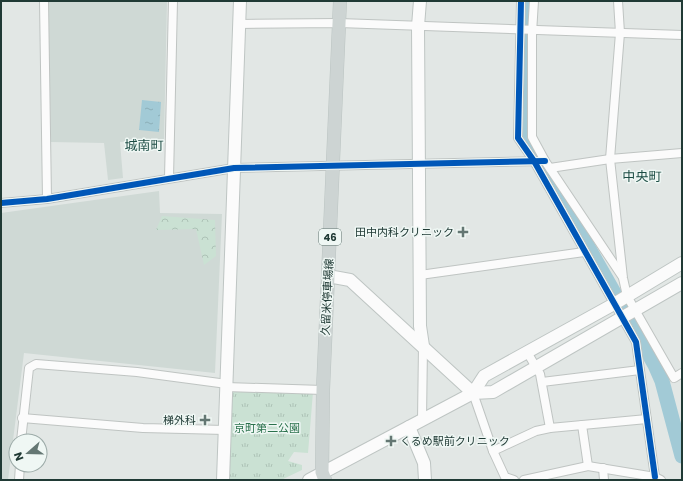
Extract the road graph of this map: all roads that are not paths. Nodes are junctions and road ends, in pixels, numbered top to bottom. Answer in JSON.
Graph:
{"nodes":[{"id":1,"x":44,"y":1,"type":"edge"},
{"id":2,"x":173,"y":1,"type":"edge"},
{"id":3,"x":240,"y":1,"type":"edge"},
{"id":4,"x":340,"y":1,"type":"edge"},
{"id":5,"x":420,"y":1,"type":"edge"},
{"id":6,"x":521,"y":1,"type":"edge"},
{"id":7,"x":534,"y":1,"type":"edge"},
{"id":8,"x":618,"y":1,"type":"edge"},
{"id":9,"x":339,"y":23,"type":"junction"},
{"id":10,"x":239,"y":24,"type":"junction"},
{"id":11,"x":418,"y":26,"type":"junction"},
{"id":12,"x":520,"y":30,"type":"junction"},
{"id":13,"x":532,"y":30,"type":"junction"},
{"id":14,"x":620,"y":33,"type":"junction"},
{"id":15,"x":682,"y":35,"type":"edge"},
{"id":16,"x":682,"y":153,"type":"edge"},
{"id":17,"x":610,"y":159,"type":"junction"},
{"id":18,"x":534,"y":161,"type":"junction"},
{"id":19,"x":333,"y":165,"type":"junction"},
{"id":20,"x":420,"y":165,"type":"junction"},
{"id":21,"x":548,"y":165,"type":"junction"},
{"id":22,"x":234,"y":168,"type":"junction"},
{"id":23,"x":169,"y":178,"type":"junction"},
{"id":24,"x":47,"y":199,"type":"junction"},
{"id":25,"x":1,"y":203,"type":"edge"},
{"id":26,"x":584,"y":252,"type":"junction"},
{"id":27,"x":682,"y":263,"type":"edge"},
{"id":28,"x":420,"y":275,"type":"junction"},
{"id":29,"x":328,"y":276,"type":"junction"},
{"id":30,"x":623,"y":278,"type":"junction"},
{"id":31,"x":682,"y":283,"type":"edge"},
{"id":32,"x":627,"y":296,"type":"junction"},
{"id":33,"x":614,"y":304,"type":"junction"},
{"id":34,"x":634,"y":310,"type":"junction"},
{"id":35,"x":622,"y":318,"type":"junction"},
{"id":36,"x":423,"y":346,"type":"junction"},
{"id":37,"x":527,"y":352,"type":"junction"},
{"id":38,"x":536,"y":367,"type":"junction"},
{"id":39,"x":640,"y":370,"type":"junction"},
{"id":40,"x":682,"y":373,"type":"edge"},
{"id":41,"x":542,"y":382,"type":"junction"},
{"id":42,"x":226,"y":386,"type":"junction"},
{"id":43,"x":323,"y":390,"type":"junction"},
{"id":44,"x":473,"y":393,"type":"junction"},
{"id":45,"x":22,"y":418,"type":"junction"},
{"id":46,"x":647,"y":419,"type":"junction"},
{"id":47,"x":422,"y":420,"type":"junction"},
{"id":48,"x":582,"y":425,"type":"junction"},
{"id":49,"x":408,"y":427,"type":"junction"},
{"id":50,"x":550,"y":428,"type":"junction"},
{"id":51,"x":224,"y":430,"type":"junction"},
{"id":52,"x":21,"y":433,"type":"edge"},
{"id":53,"x":493,"y":451,"type":"junction"},
{"id":54,"x":588,"y":466,"type":"junction"},
{"id":55,"x":603,"y":468,"type":"junction"},
{"id":56,"x":324,"y":476,"type":"edge"},
{"id":57,"x":658,"y":478,"type":"edge"},
{"id":58,"x":223,"y":480,"type":"edge"},
{"id":59,"x":309,"y":480,"type":"edge"},
{"id":60,"x":425,"y":480,"type":"edge"},
{"id":61,"x":514,"y":480,"type":"edge"},
{"id":62,"x":524,"y":480,"type":"edge"},
{"id":63,"x":604,"y":480,"type":"edge"}],
"edges":[{"from":1,"to":24,"type":"street"},
{"from":2,"to":23,"type":"street"},
{"from":3,"to":10,"type":"street"},
{"from":4,"to":9,"type":"main road","name":"久留米停車場線","number":"46"},
{"from":5,"to":11,"type":"street"},
{"from":6,"to":12,"type":"street"},
{"from":7,"to":13,"type":"street"},
{"from":8,"to":14,"type":"street"},
{"from":9,"to":10,"type":"street"},
{"from":9,"to":11,"type":"street"},
{"from":9,"to":19,"type":"main road","name":"久留米停車場線","number":"46"},
{"from":10,"to":22,"type":"street"},
{"from":11,"to":12,"type":"street"},
{"from":11,"to":20,"type":"street"},
{"from":12,"to":13,"type":"street"},
{"from":12,"to":18,"type":"street"},
{"from":13,"to":14,"type":"street"},
{"from":13,"to":21,"type":"street"},
{"from":14,"to":15,"type":"street"},
{"from":14,"to":17,"type":"street"},
{"from":16,"to":17,"type":"street"},
{"from":17,"to":21,"type":"street"},
{"from":17,"to":30,"type":"street"},
{"from":18,"to":20,"type":"street"},
{"from":18,"to":21,"type":"street"},
{"from":18,"to":26,"type":"street"},
{"from":19,"to":20,"type":"street"},
{"from":19,"to":22,"type":"street"},
{"from":19,"to":29,"type":"main road","name":"久留米停車場線","number":"46"},
{"from":20,"to":28,"type":"street"},
{"from":21,"to":30,"type":"street"},
{"from":22,"to":23,"type":"street"},
{"from":22,"to":42,"type":"street"},
{"from":23,"to":24,"type":"street"},
{"from":24,"to":25,"type":"street"},
{"from":26,"to":28,"type":"street"},
{"from":26,"to":33,"type":"street"},
{"from":27,"to":32,"type":"street"},
{"from":28,"to":36,"type":"street"},
{"from":29,"to":36,"type":"street"},
{"from":29,"to":43,"type":"main road","name":"久留米停車場線","number":"46"},
{"from":30,"to":32,"type":"street"},
{"from":31,"to":34,"type":"street"},
{"from":32,"to":33,"type":"street"},
{"from":32,"to":34,"type":"street"},
{"from":33,"to":35,"type":"street"},
{"from":33,"to":37,"type":"street"},
{"from":34,"to":35,"type":"street"},
{"from":34,"to":40,"type":"street"},
{"from":35,"to":38,"type":"street"},
{"from":35,"to":39,"type":"street"},
{"from":36,"to":44,"type":"street"},
{"from":36,"to":47,"type":"street"},
{"from":37,"to":38,"type":"street"},
{"from":37,"to":44,"type":"street"},
{"from":38,"to":41,"type":"street"},
{"from":38,"to":44,"type":"street"},
{"from":39,"to":41,"type":"street"},
{"from":39,"to":46,"type":"street"},
{"from":41,"to":50,"type":"street"},
{"from":42,"to":43,"type":"street"},
{"from":42,"to":45,"type":"street"},
{"from":42,"to":51,"type":"street"},
{"from":43,"to":56,"type":"main road","name":"久留米停車場線","number":"46"},
{"from":44,"to":47,"type":"street"},
{"from":44,"to":53,"type":"street"},
{"from":45,"to":51,"type":"street"},
{"from":45,"to":52,"type":"street"},
{"from":46,"to":48,"type":"street"},
{"from":46,"to":57,"type":"street"},
{"from":47,"to":49,"type":"street"},
{"from":48,"to":50,"type":"street"},
{"from":48,"to":54,"type":"street"},
{"from":49,"to":56,"type":"street"},
{"from":49,"to":60,"type":"street"},
{"from":50,"to":53,"type":"street"},
{"from":51,"to":58,"type":"street"},
{"from":53,"to":61,"type":"street"},
{"from":54,"to":55,"type":"street"},
{"from":54,"to":62,"type":"street"},
{"from":55,"to":57,"type":"street"},
{"from":55,"to":63,"type":"street"},
{"from":56,"to":59,"type":"street"}]}
